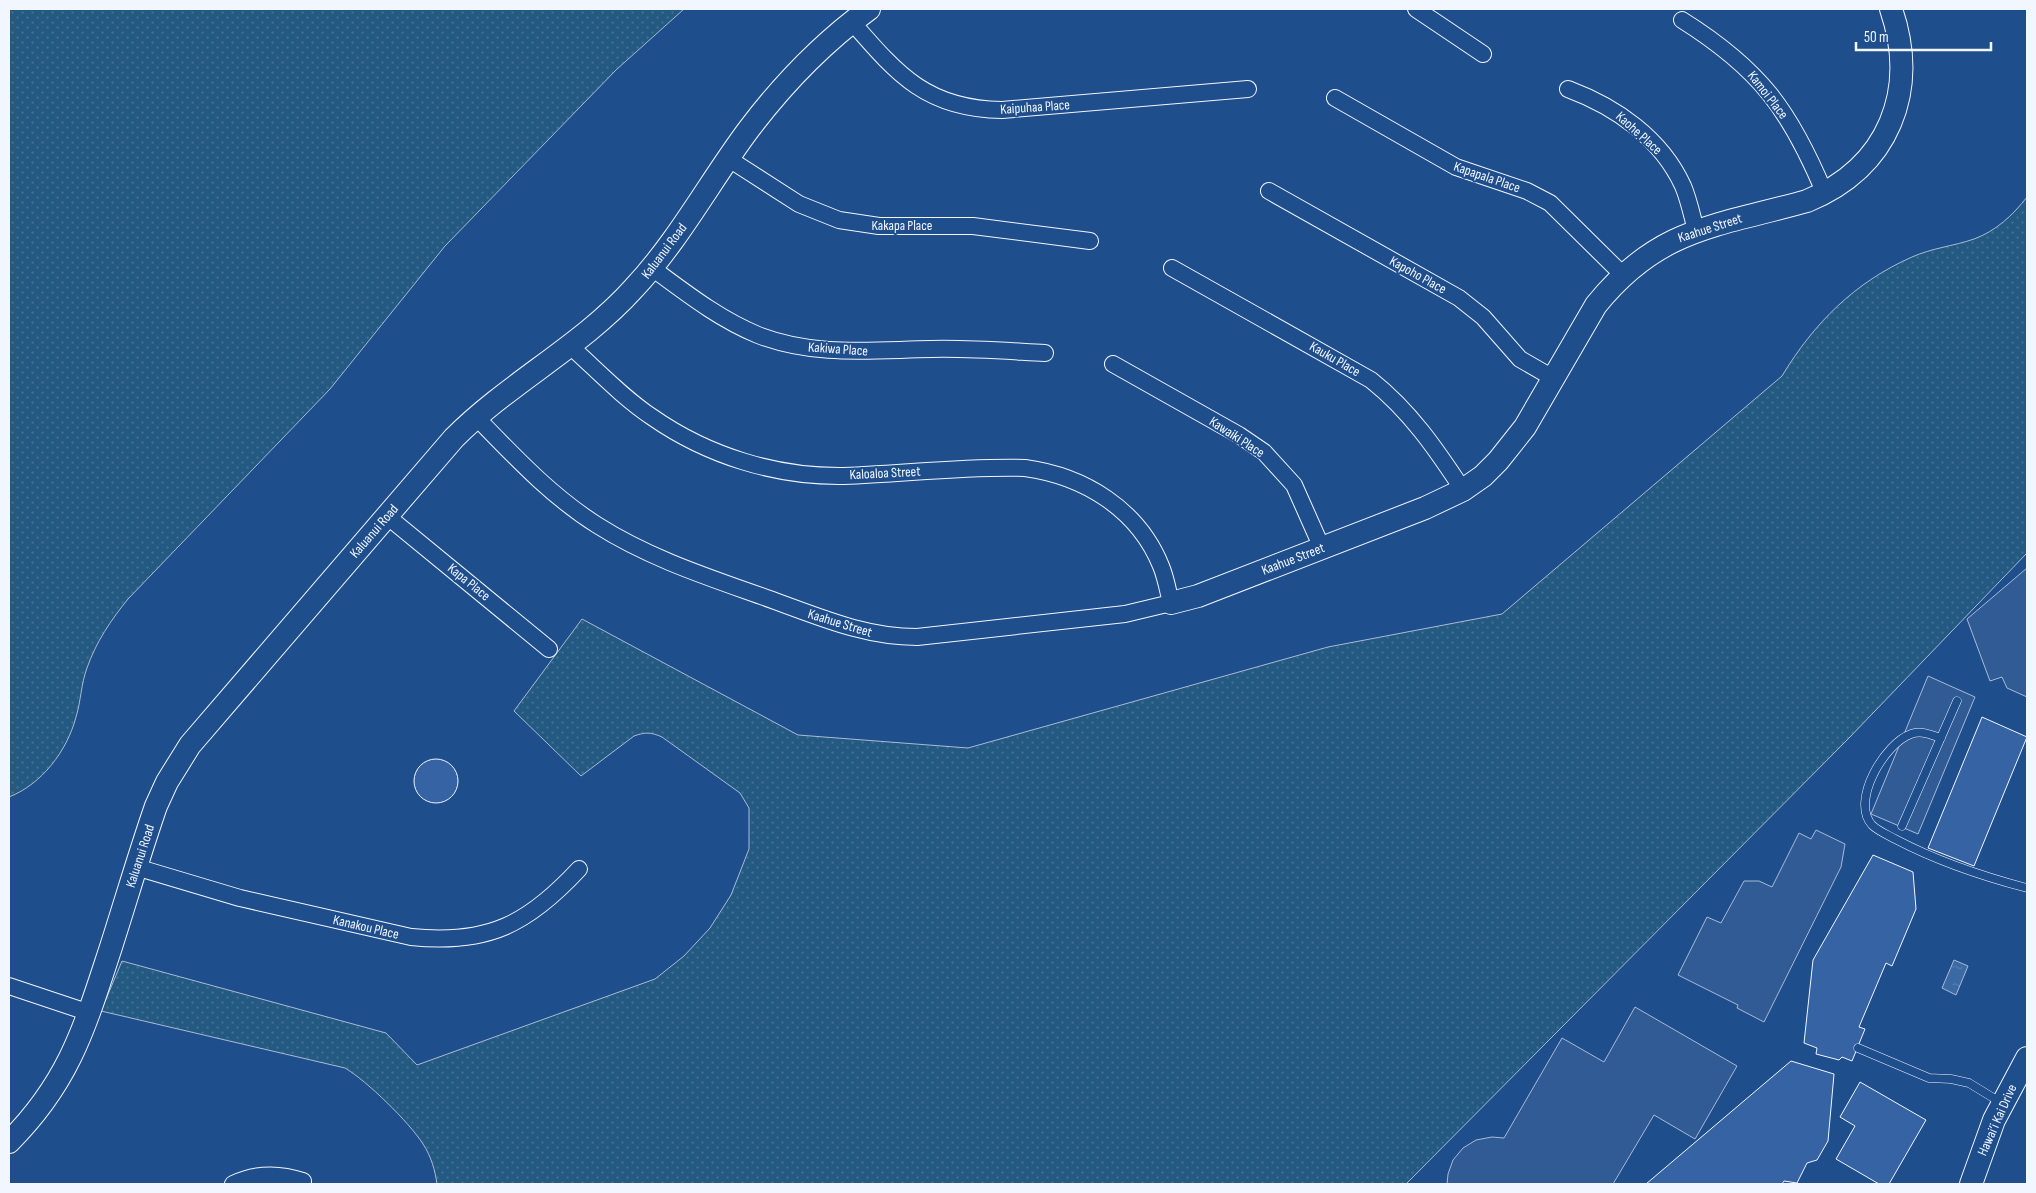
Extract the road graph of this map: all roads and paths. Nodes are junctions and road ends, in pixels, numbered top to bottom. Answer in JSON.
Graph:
{"nodes":[{"id":1,"x":1416,"y":9,"type":"edge"},
{"id":2,"x":1891,"y":9,"type":"edge"},
{"id":3,"x":860,"y":16,"type":"edge"},
{"id":4,"x":1682,"y":20,"type":"dead end"},
{"id":5,"x":1483,"y":54,"type":"dead end"},
{"id":6,"x":1248,"y":89,"type":"dead end"},
{"id":7,"x":1568,"y":89,"type":"dead end"},
{"id":8,"x":1335,"y":98,"type":"dead end"},
{"id":9,"x":729,"y":159,"type":"junction"},
{"id":10,"x":1269,"y":191,"type":"dead end"},
{"id":11,"x":1825,"y":194,"type":"junction"},
{"id":12,"x":1696,"y":230,"type":"junction"},
{"id":13,"x":1090,"y":241,"type":"dead end"},
{"id":14,"x":652,"y":268,"type":"junction"},
{"id":15,"x":1172,"y":268,"type":"dead end"},
{"id":16,"x":1623,"y":275,"type":"junction"},
{"id":17,"x":569,"y":345,"type":"junction"},
{"id":18,"x":1045,"y":353,"type":"dead end"},
{"id":19,"x":1113,"y":364,"type":"dead end"},
{"id":20,"x":1552,"y":378,"type":"junction"},
{"id":21,"x":476,"y":417,"type":"junction"},
{"id":22,"x":1463,"y":490,"type":"junction"},
{"id":23,"x":387,"y":516,"type":"junction"},
{"id":24,"x":1322,"y":548,"type":"junction"},
{"id":25,"x":1171,"y":603,"type":"junction"},
{"id":26,"x":549,"y":649,"type":"dead end"},
{"id":27,"x":1956,"y":701,"type":"dead end"},
{"id":28,"x":1941,"y":738,"type":"junction"},
{"id":29,"x":1902,"y":826,"type":"dead end"},
{"id":30,"x":136,"y":867,"type":"junction"},
{"id":31,"x":579,"y":869,"type":"dead end"},
{"id":32,"x":2027,"y":888,"type":"edge"},
{"id":33,"x":9,"y":986,"type":"edge"},
{"id":34,"x":90,"y":1012,"type":"junction"},
{"id":35,"x":1858,"y":1048,"type":"dead end"},
{"id":36,"x":2027,"y":1058,"type":"edge"},
{"id":37,"x":2002,"y":1103,"type":"junction"},
{"id":38,"x":9,"y":1142,"type":"edge"},
{"id":39,"x":303,"y":1181,"type":"dead end"},
{"id":40,"x":233,"y":1184,"type":"edge"},
{"id":41,"x":1971,"y":1184,"type":"edge"}],
"edges":[{"from":1,"to":5,"type":"street"},
{"from":2,"to":11,"type":"street","name":"Kaahue Street"},
{"from":3,"to":6,"type":"street","name":"Kaipuhaa Place"},
{"from":3,"to":9,"type":"street","name":"Kaluanui Road"},
{"from":4,"to":11,"type":"street","name":"Kamoi Place"},
{"from":7,"to":12,"type":"street","name":"Kaohe Place"},
{"from":8,"to":16,"type":"street","name":"Kapapala Place"},
{"from":9,"to":13,"type":"street","name":"Kakapa Place"},
{"from":9,"to":14,"type":"street","name":"Kaluanui Road"},
{"from":10,"to":20,"type":"street","name":"Kapoho Place"},
{"from":11,"to":12,"type":"street","name":"Kaahue Street"},
{"from":12,"to":16,"type":"street","name":"Kaahue Street"},
{"from":14,"to":17,"type":"street","name":"Kaluanui Road"},
{"from":14,"to":18,"type":"street","name":"Kakiwa Place"},
{"from":15,"to":22,"type":"street","name":"Kauku Place"},
{"from":16,"to":20,"type":"street","name":"Kaahue Street"},
{"from":17,"to":21,"type":"street","name":"Kaluanui Road"},
{"from":17,"to":25,"type":"street","name":"Kaloaloa Street"},
{"from":19,"to":24,"type":"street","name":"Kawaiki Place"},
{"from":20,"to":22,"type":"street","name":"Kaahue Street"},
{"from":21,"to":23,"type":"street","name":"Kaluanui Road"},
{"from":21,"to":25,"type":"street","name":"Kaahue Street"},
{"from":22,"to":24,"type":"street","name":"Kaahue Street"},
{"from":23,"to":26,"type":"street","name":"Kapa Place"},
{"from":23,"to":30,"type":"street","name":"Kaluanui Road"},
{"from":24,"to":25,"type":"street","name":"Kaahue Street"},
{"from":27,"to":28,"type":"lane"},
{"from":28,"to":29,"type":"lane"},
{"from":28,"to":32,"type":"lane"},
{"from":30,"to":31,"type":"street","name":"Kanakou Place"},
{"from":30,"to":34,"type":"street","name":"Kaluanui Road"},
{"from":33,"to":34,"type":"street"},
{"from":34,"to":38,"type":"street","name":"Kaluanui Road"},
{"from":35,"to":37,"type":"lane"},
{"from":36,"to":37,"type":"street","name":"Hawai’i Kai Drive"},
{"from":37,"to":41,"type":"street","name":"Hawai’i Kai Drive"},
{"from":39,"to":40,"type":"street"}]}
